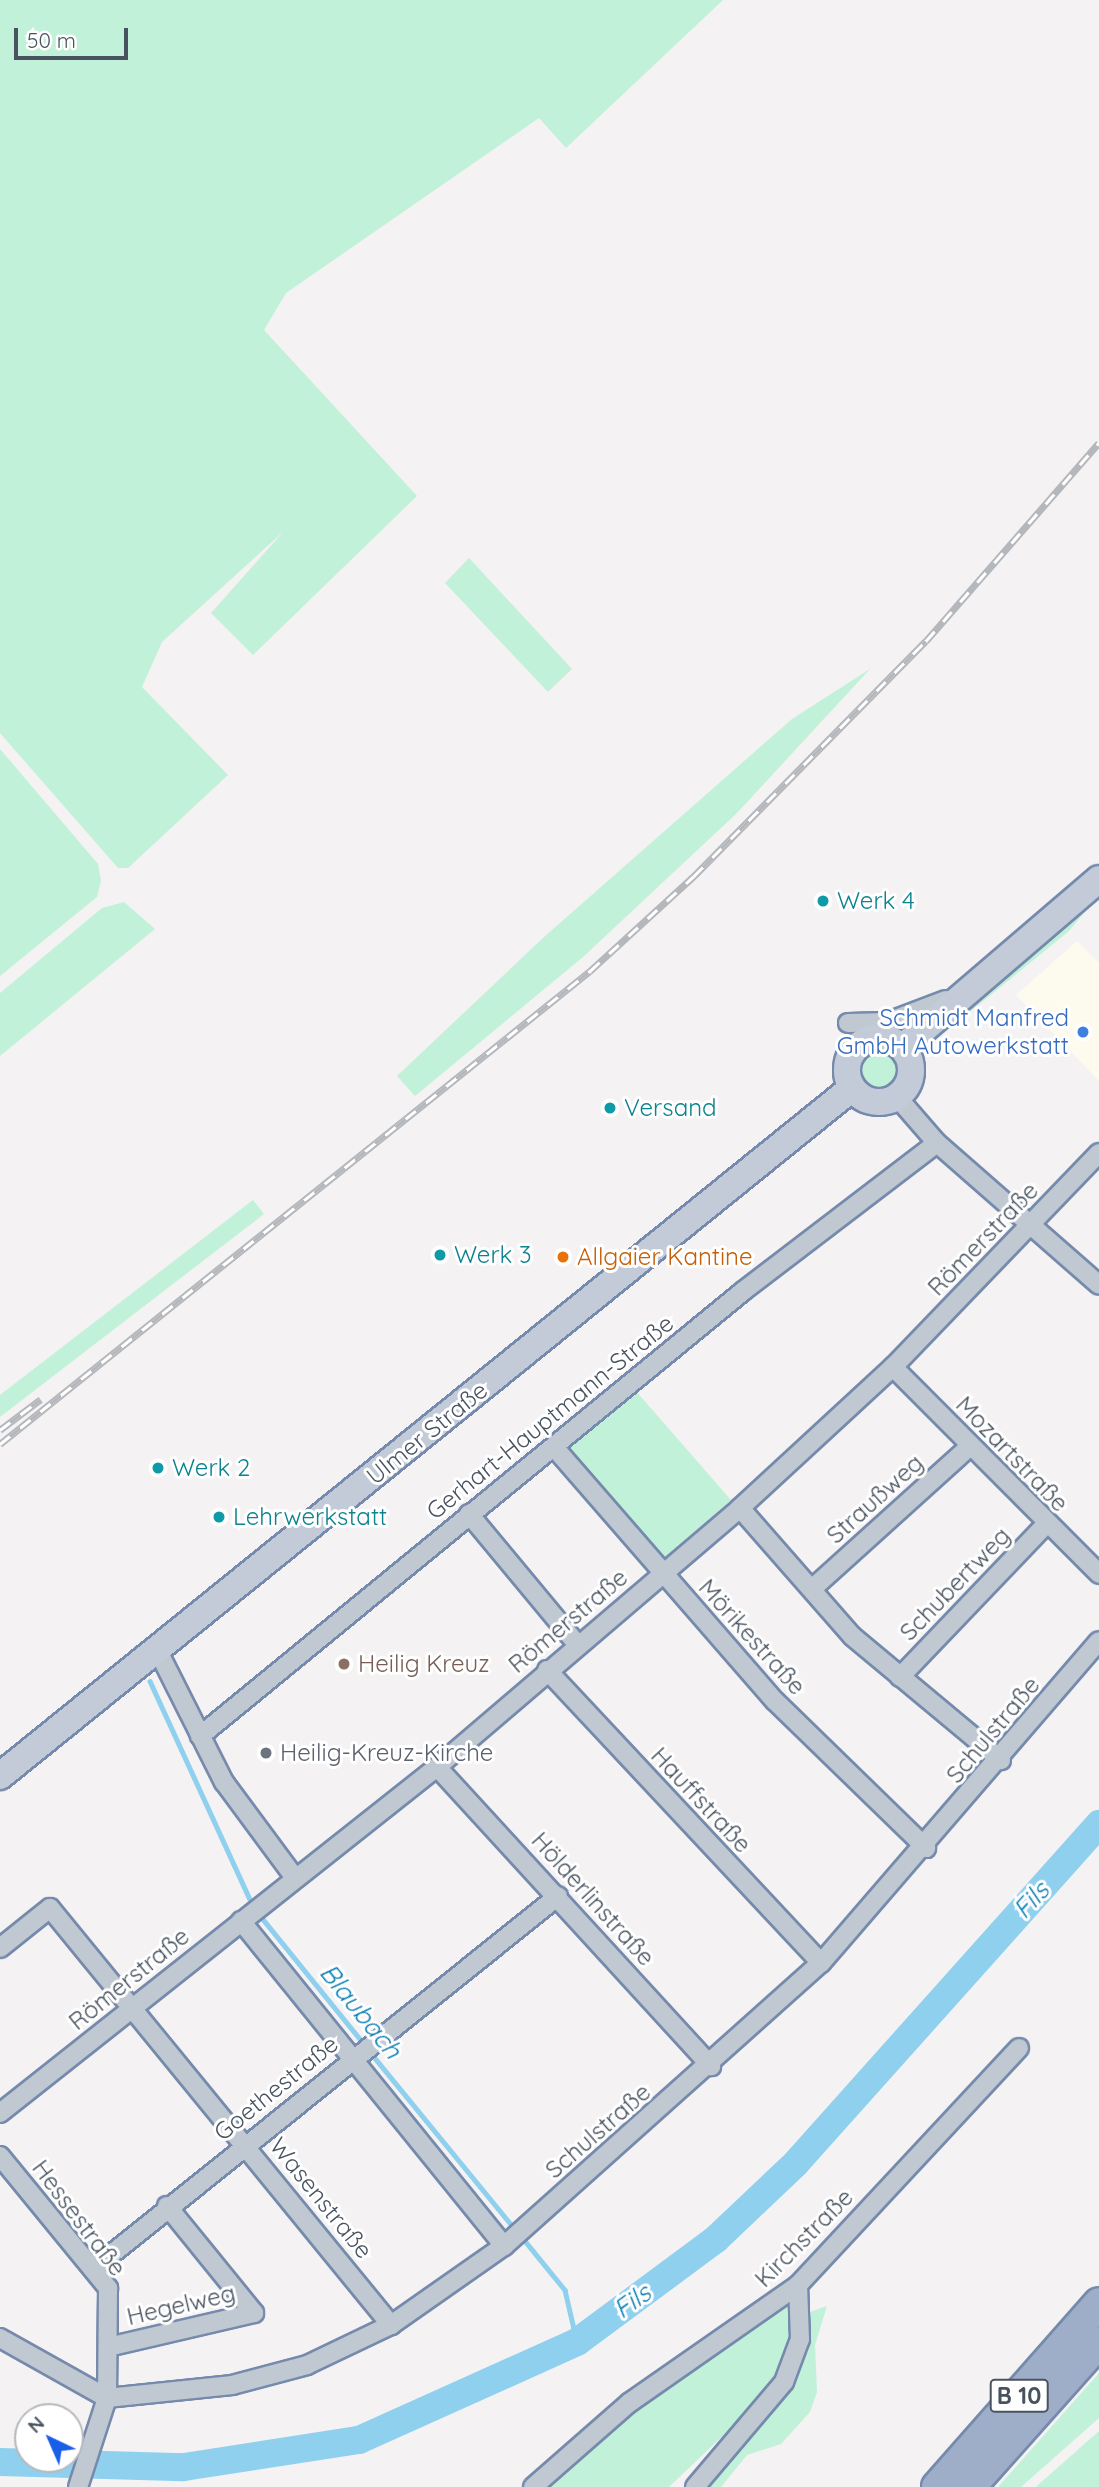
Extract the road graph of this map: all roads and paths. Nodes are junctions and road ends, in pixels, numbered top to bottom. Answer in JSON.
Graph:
{"nodes":[{"id":1,"x":1099,"y":879,"type":"edge"},
{"id":2,"x":962,"y":992,"type":"junction"},
{"id":3,"x":848,"y":1023,"type":"dead end"},
{"id":4,"x":903,"y":1046,"type":"junction"},
{"id":5,"x":852,"y":1088,"type":"junction"},
{"id":6,"x":897,"y":1097,"type":"junction"},
{"id":7,"x":937,"y":1143,"type":"junction"},
{"id":8,"x":1099,"y":1153,"type":"edge"},
{"id":9,"x":1031,"y":1224,"type":"junction"},
{"id":10,"x":1099,"y":1285,"type":"edge"},
{"id":11,"x":893,"y":1367,"type":"junction"},
{"id":12,"x":970,"y":1446,"type":"junction"},
{"id":13,"x":554,"y":1447,"type":"junction"},
{"id":14,"x":740,"y":1507,"type":"junction"},
{"id":15,"x":468,"y":1514,"type":"junction"},
{"id":16,"x":1046,"y":1524,"type":"junction"},
{"id":17,"x":1099,"y":1574,"type":"edge"},
{"id":18,"x":662,"y":1575,"type":"junction"},
{"id":19,"x":813,"y":1588,"type":"junction"},
{"id":20,"x":1099,"y":1641,"type":"edge"},
{"id":21,"x":577,"y":1644,"type":"junction"},
{"id":22,"x":158,"y":1651,"type":"junction"},
{"id":23,"x":547,"y":1670,"type":"junction"},
{"id":24,"x":900,"y":1677,"type":"junction"},
{"id":25,"x":200,"y":1736,"type":"junction"},
{"id":26,"x":1001,"y":1760,"type":"junction"},
{"id":27,"x":437,"y":1767,"type":"junction"},
{"id":28,"x":0,"y":1776,"type":"edge"},
{"id":29,"x":926,"y":1848,"type":"junction"},
{"id":30,"x":295,"y":1878,"type":"junction"},
{"id":31,"x":558,"y":1896,"type":"junction"},
{"id":32,"x":250,"y":1913,"type":"junction"},
{"id":33,"x":0,"y":1948,"type":"edge"},
{"id":34,"x":821,"y":1963,"type":"junction"},
{"id":35,"x":133,"y":2008,"type":"junction"},
{"id":36,"x":1019,"y":2048,"type":"dead end"},
{"id":37,"x":361,"y":2050,"type":"junction"},
{"id":38,"x":711,"y":2066,"type":"junction"},
{"id":39,"x":0,"y":2113,"type":"edge"},
{"id":40,"x":247,"y":2145,"type":"junction"},
{"id":41,"x":0,"y":2156,"type":"edge"},
{"id":42,"x":167,"y":2206,"type":"junction"},
{"id":43,"x":513,"y":2237,"type":"junction"},
{"id":44,"x":93,"y":2269,"type":"junction"},
{"id":45,"x":799,"y":2285,"type":"junction"},
{"id":46,"x":1099,"y":2304,"type":"edge"},
{"id":47,"x":391,"y":2325,"type":"junction"},
{"id":48,"x":0,"y":2338,"type":"edge"},
{"id":49,"x":1099,"y":2342,"type":"edge"},
{"id":50,"x":108,"y":2347,"type":"junction"},
{"id":51,"x":107,"y":2398,"type":"junction"},
{"id":52,"x":78,"y":2487,"type":"edge"},
{"id":53,"x":533,"y":2487,"type":"edge"},
{"id":54,"x":695,"y":2487,"type":"edge"},
{"id":55,"x":937,"y":2487,"type":"edge"},
{"id":56,"x":970,"y":2487,"type":"edge"}],
"edges":[{"from":1,"to":2,"type":"main road"},
{"from":2,"to":3,"type":"street"},
{"from":2,"to":4,"type":"main road"},
{"from":4,"to":5,"type":"main road"},
{"from":4,"to":6,"type":"main road"},
{"from":5,"to":6,"type":"main road"},
{"from":5,"to":22,"type":"main road","name":"Ulmer Straße"},
{"from":6,"to":7,"type":"street"},
{"from":7,"to":9,"type":"street"},
{"from":7,"to":13,"type":"street","name":"Gerhart-Hauptmann-Straße"},
{"from":8,"to":9,"type":"street","name":"Römerstraße"},
{"from":9,"to":10,"type":"street"},
{"from":9,"to":11,"type":"street","name":"Römerstraße"},
{"from":11,"to":12,"type":"street","name":"Mozartstraße"},
{"from":11,"to":14,"type":"street","name":"Römerstraße"},
{"from":12,"to":16,"type":"street","name":"Mozartstraße"},
{"from":12,"to":19,"type":"street","name":"Straußweg"},
{"from":13,"to":15,"type":"street","name":"Gerhart-Hauptmann-Straße"},
{"from":13,"to":18,"type":"street","name":"Mörikestraße"},
{"from":14,"to":18,"type":"street","name":"Römerstraße"},
{"from":14,"to":19,"type":"street"},
{"from":15,"to":21,"type":"street"},
{"from":15,"to":25,"type":"street","name":"Gerhart-Hauptmann-Straße"},
{"from":16,"to":17,"type":"street","name":"Mozartstraße"},
{"from":16,"to":24,"type":"street","name":"Schubertweg"},
{"from":18,"to":21,"type":"street","name":"Römerstraße"},
{"from":18,"to":29,"type":"street","name":"Mörikestraße"},
{"from":19,"to":24,"type":"street"},
{"from":20,"to":26,"type":"street","name":"Schulstraße"},
{"from":21,"to":23,"type":"street","name":"Römerstraße"},
{"from":22,"to":25,"type":"street"},
{"from":22,"to":28,"type":"main road","name":"Ulmer Straße"},
{"from":23,"to":27,"type":"street","name":"Römerstraße"},
{"from":23,"to":34,"type":"street","name":"Hauffstraße"},
{"from":24,"to":26,"type":"street"},
{"from":25,"to":30,"type":"street"},
{"from":26,"to":29,"type":"street","name":"Schulstraße"},
{"from":27,"to":30,"type":"street","name":"Römerstraße"},
{"from":27,"to":31,"type":"street","name":"Hölderlinstraße"},
{"from":29,"to":34,"type":"street","name":"Schulstraße"},
{"from":30,"to":32,"type":"street","name":"Römerstraße"},
{"from":31,"to":37,"type":"street","name":"Goethestraße"},
{"from":31,"to":38,"type":"street","name":"Hölderlinstraße"},
{"from":32,"to":35,"type":"street","name":"Römerstraße"},
{"from":32,"to":37,"type":"street"},
{"from":33,"to":35,"type":"street","name":"Wasenstraße"},
{"from":34,"to":38,"type":"street","name":"Schulstraße"},
{"from":35,"to":39,"type":"street","name":"Römerstraße"},
{"from":35,"to":40,"type":"street","name":"Wasenstraße"},
{"from":36,"to":45,"type":"street","name":"Kirchstraße"},
{"from":37,"to":40,"type":"street","name":"Goethestraße"},
{"from":37,"to":43,"type":"street"},
{"from":38,"to":43,"type":"street","name":"Schulstraße"},
{"from":40,"to":42,"type":"street","name":"Goethestraße"},
{"from":40,"to":47,"type":"street","name":"Wasenstraße"},
{"from":41,"to":44,"type":"street","name":"Hessestraße"},
{"from":42,"to":44,"type":"street","name":"Goethestraße"},
{"from":42,"to":50,"type":"street","name":"Hegelweg"},
{"from":43,"to":47,"type":"street","name":"Schulstraße"},
{"from":44,"to":50,"type":"street","name":"Hessestraße"},
{"from":45,"to":53,"type":"street","name":"Kirchstraße"},
{"from":45,"to":54,"type":"street"},
{"from":46,"to":55,"type":"highway","number":"B 10"},
{"from":47,"to":51,"type":"street","name":"Schulstraße"},
{"from":48,"to":51,"type":"street"},
{"from":49,"to":56,"type":"highway","number":"B 10"},
{"from":50,"to":51,"type":"street","name":"Hessestraße"},
{"from":51,"to":52,"type":"street","name":"Hessestraße"}]}
